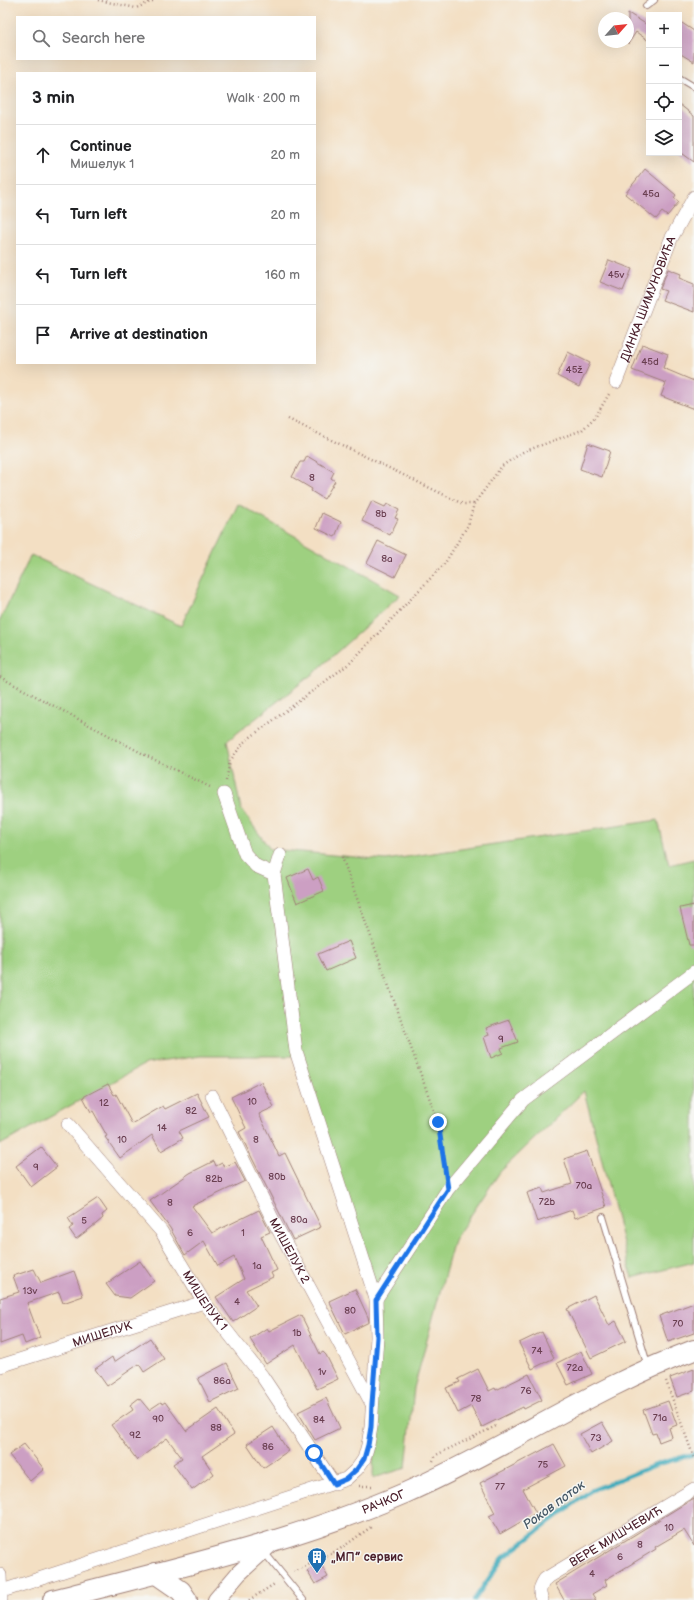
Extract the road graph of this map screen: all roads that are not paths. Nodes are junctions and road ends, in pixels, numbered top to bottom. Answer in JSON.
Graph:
{"nodes":[{"id":1,"x":654,"y":0,"type":"edge"},
{"id":2,"x":646,"y":6,"type":"dead end"},
{"id":3,"x":682,"y":80,"type":"edge"},
{"id":4,"x":694,"y":88,"type":"edge"},
{"id":5,"x":694,"y":197,"type":"edge"},
{"id":6,"x":616,"y":382,"type":"road end"},
{"id":7,"x":224,"y":794,"type":"road end"},
{"id":8,"x":280,"y":855,"type":"dead end"},
{"id":9,"x":274,"y":874,"type":"junction"},
{"id":10,"x":694,"y":972,"type":"edge"},
{"id":11,"x":212,"y":1096,"type":"dead end"},
{"id":12,"x":68,"y":1124,"type":"dead end"},
{"id":13,"x":603,"y":1217,"type":"dead end"},
{"id":14,"x":376,"y":1300,"type":"junction"},
{"id":15,"x":204,"y":1302,"type":"junction"},
{"id":16,"x":694,"y":1350,"type":"edge"},
{"id":17,"x":0,"y":1366,"type":"edge"},
{"id":18,"x":654,"y":1366,"type":"junction"},
{"id":19,"x":372,"y":1404,"type":"junction"},
{"id":20,"x":334,"y":1484,"type":"junction"},
{"id":21,"x":694,"y":1489,"type":"edge"},
{"id":22,"x":269,"y":1545,"type":"junction"},
{"id":23,"x":155,"y":1573,"type":"junction"},
{"id":24,"x":0,"y":1575,"type":"edge"},
{"id":25,"x":541,"y":1594,"type":"edge"},
{"id":26,"x":2,"y":1595,"type":"edge"},
{"id":27,"x":53,"y":1600,"type":"edge"},
{"id":28,"x":187,"y":1600,"type":"edge"},
{"id":29,"x":216,"y":1600,"type":"edge"},
{"id":30,"x":303,"y":1600,"type":"edge"}],
"edges":[{"from":1,"to":2,"type":"lane"},
{"from":3,"to":4,"type":"lane"},
{"from":5,"to":6,"type":"street","name":"ДИНКА ШИМУНОВИЋА"},
{"from":7,"to":9,"type":"street"},
{"from":8,"to":9,"type":"street"},
{"from":9,"to":14,"type":"street"},
{"from":10,"to":14,"type":"street"},
{"from":11,"to":19,"type":"street","name":"МИШЕЛУК 2"},
{"from":12,"to":15,"type":"street","name":"МИШЕЛУК 1"},
{"from":13,"to":18,"type":"lane"},
{"from":14,"to":19,"type":"street"},
{"from":15,"to":17,"type":"street","name":"МИШЕЛУК"},
{"from":15,"to":20,"type":"street","name":"МИШЕЛУК 1"},
{"from":16,"to":18,"type":"main road","name":"РАЧКОГ"},
{"from":18,"to":22,"type":"main road","name":"РАЧКОГ"},
{"from":19,"to":20,"type":"street"},
{"from":20,"to":26,"type":"street"},
{"from":21,"to":25,"type":"street","name":"ВЕРЕ МИШЧЕВИЋ"},
{"from":22,"to":23,"type":"main road","name":"РАЧКОГ"},
{"from":22,"to":29,"type":"street"},
{"from":22,"to":30,"type":"lane"},
{"from":23,"to":27,"type":"main road","name":"РАЧКОГ"},
{"from":23,"to":28,"type":"main road"},
{"from":24,"to":26,"type":"street"}]}
